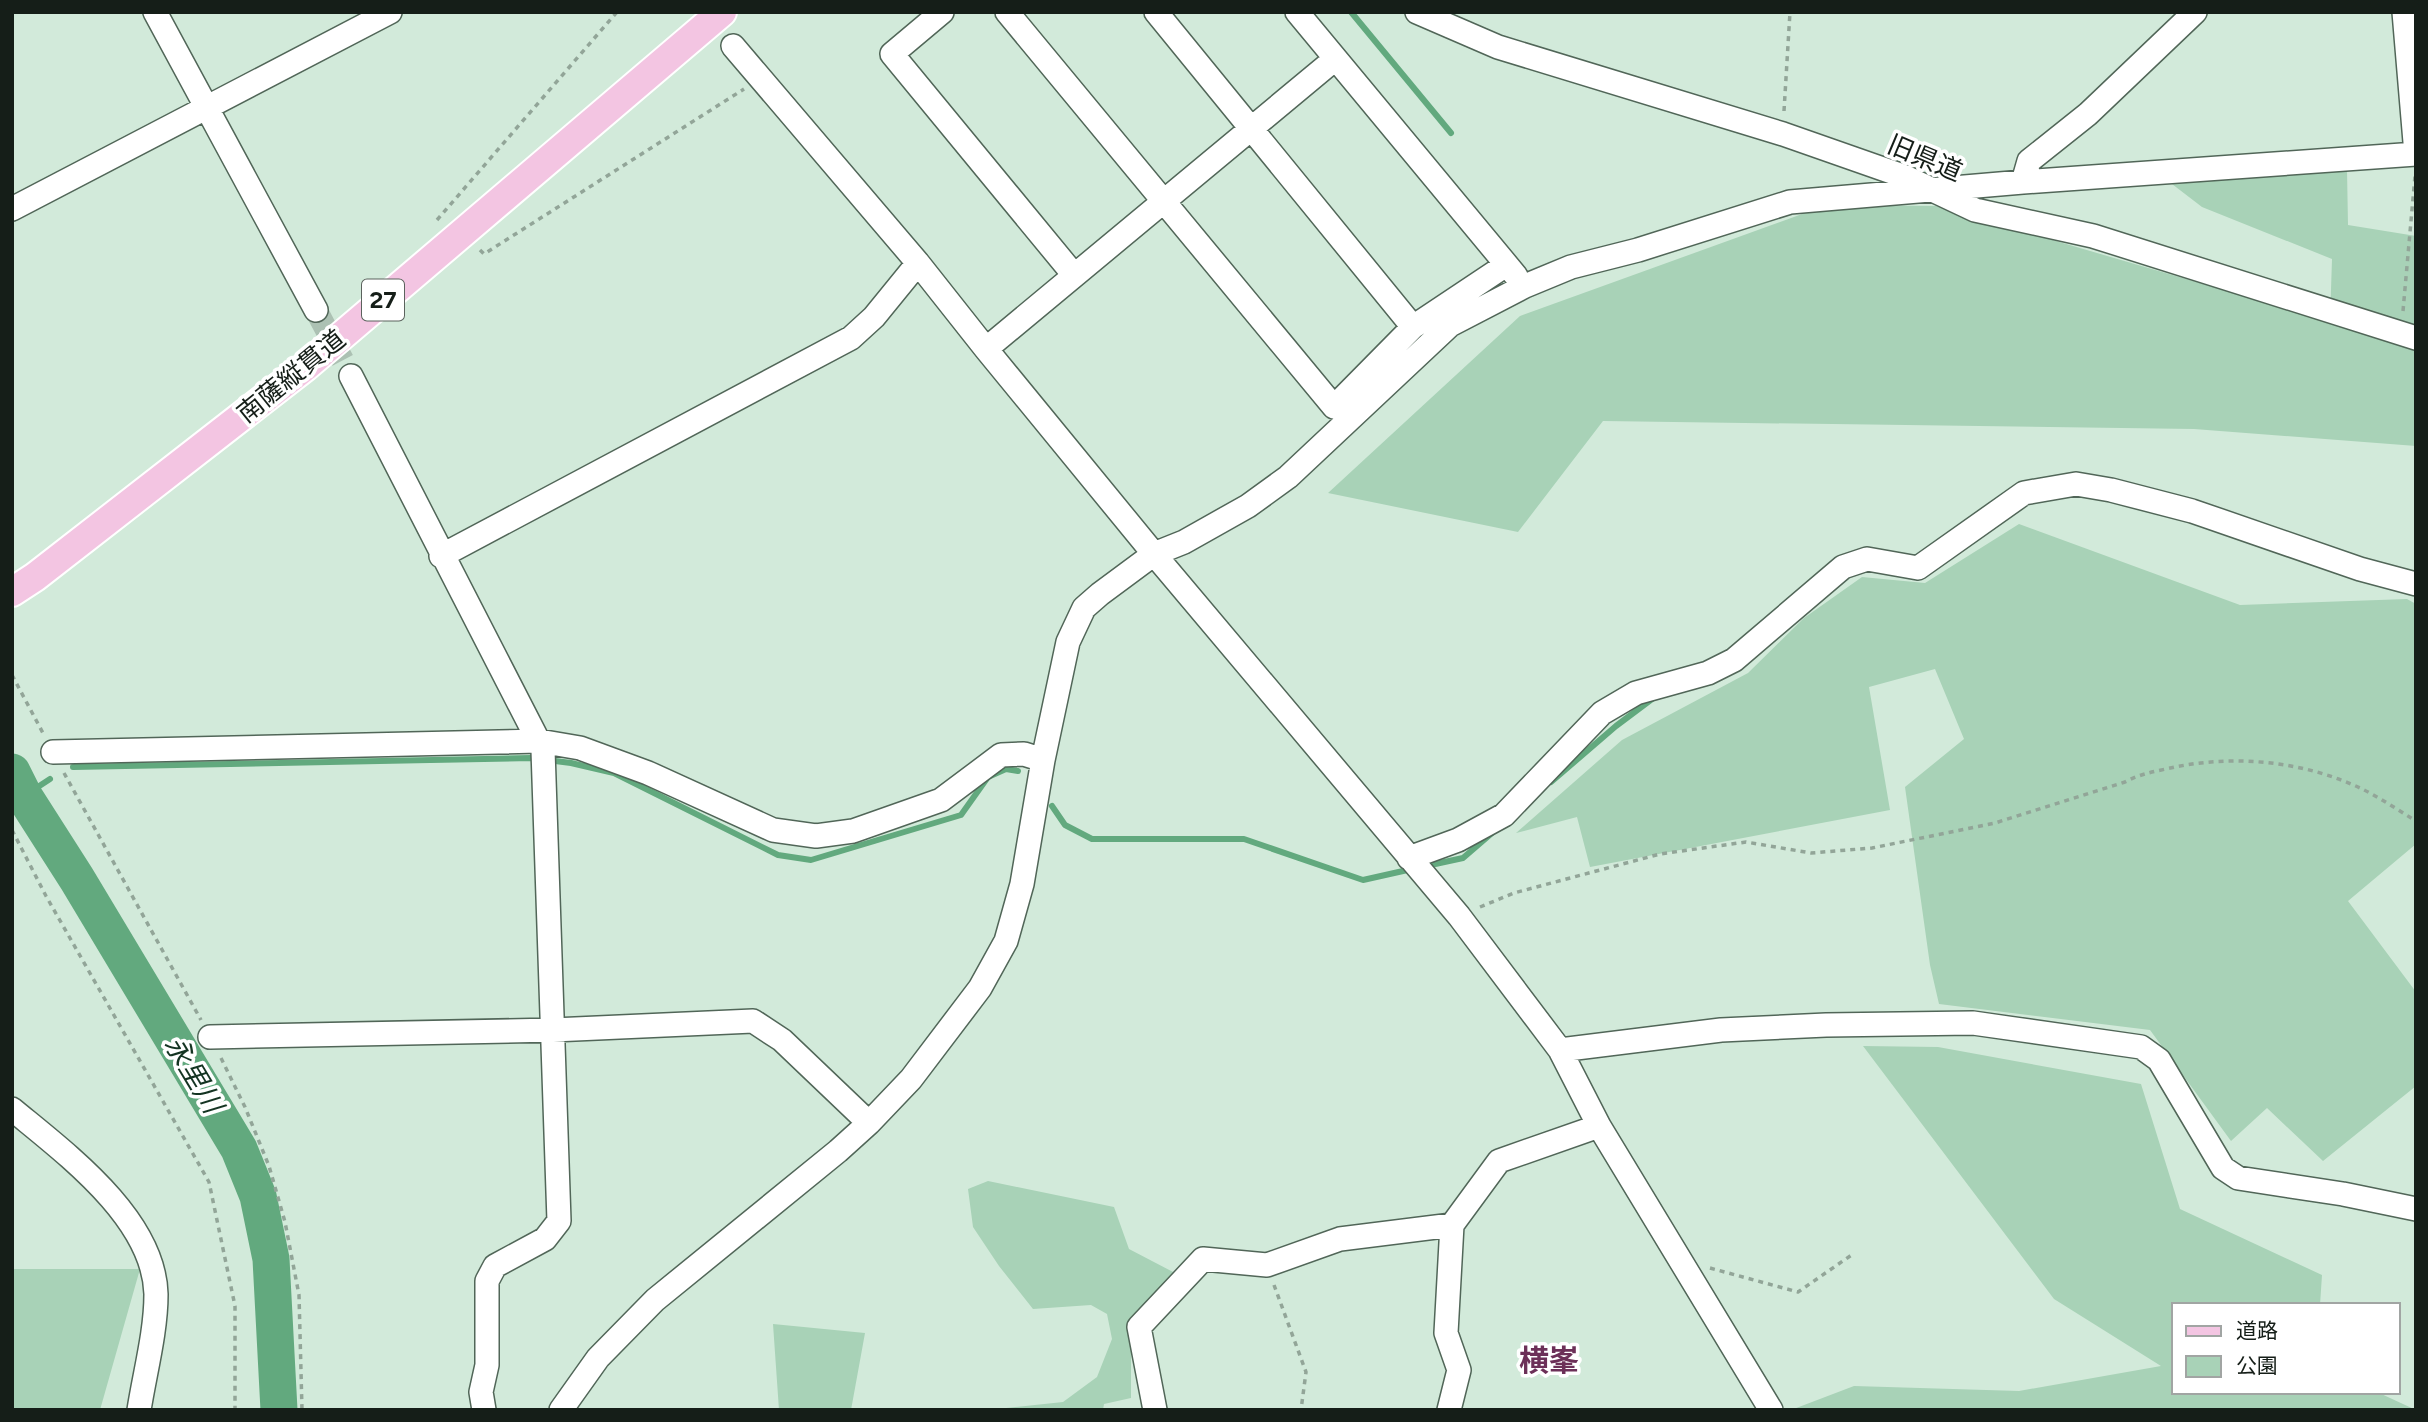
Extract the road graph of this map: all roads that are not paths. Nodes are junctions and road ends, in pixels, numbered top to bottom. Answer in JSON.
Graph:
{"nodes":[{"id":1,"x":155,"y":12,"type":"edge"},
{"id":2,"x":390,"y":12,"type":"edge"},
{"id":3,"x":722,"y":12,"type":"edge"},
{"id":4,"x":942,"y":12,"type":"edge"},
{"id":5,"x":1007,"y":12,"type":"edge"},
{"id":6,"x":1156,"y":12,"type":"edge"},
{"id":7,"x":1297,"y":12,"type":"edge"},
{"id":8,"x":1417,"y":12,"type":"edge"},
{"id":9,"x":2195,"y":12,"type":"edge"},
{"id":10,"x":2404,"y":12,"type":"edge"},
{"id":11,"x":733,"y":46,"type":"dead end"},
{"id":12,"x":1335,"y":59,"type":"junction"},
{"id":13,"x":206,"y":108,"type":"junction"},
{"id":14,"x":1251,"y":129,"type":"junction"},
{"id":15,"x":2416,"y":154,"type":"edge"},
{"id":16,"x":2023,"y":182,"type":"junction"},
{"id":17,"x":1934,"y":191,"type":"junction"},
{"id":18,"x":1163,"y":201,"type":"junction"},
{"id":19,"x":12,"y":209,"type":"edge"},
{"id":20,"x":918,"y":263,"type":"junction"},
{"id":21,"x":1506,"y":265,"type":"junction"},
{"id":22,"x":1074,"y":275,"type":"junction"},
{"id":23,"x":1525,"y":286,"type":"junction"},
{"id":24,"x":316,"y":310,"type":"tunnel mouth"},
{"id":25,"x":1413,"y":327,"type":"junction"},
{"id":26,"x":2408,"y":336,"type":"edge"},
{"id":27,"x":986,"y":349,"type":"junction"},
{"id":28,"x":351,"y":376,"type":"tunnel mouth"},
{"id":29,"x":1154,"y":554,"type":"junction"},
{"id":30,"x":442,"y":556,"type":"junction"},
{"id":31,"x":2416,"y":584,"type":"edge"},
{"id":32,"x":24,"y":585,"type":"edge"},
{"id":33,"x":53,"y":752,"type":"dead end"},
{"id":34,"x":542,"y":752,"type":"junction"},
{"id":35,"x":1043,"y":760,"type":"junction"},
{"id":36,"x":1416,"y":866,"type":"junction"},
{"id":37,"x":553,"y":1030,"type":"junction"},
{"id":38,"x":210,"y":1037,"type":"dead end"},
{"id":39,"x":1560,"y":1050,"type":"junction"},
{"id":40,"x":12,"y":1110,"type":"edge"},
{"id":41,"x":869,"y":1123,"type":"junction"},
{"id":42,"x":1600,"y":1126,"type":"junction"},
{"id":43,"x":2416,"y":1209,"type":"edge"},
{"id":44,"x":1451,"y":1225,"type":"junction"},
{"id":45,"x":139,"y":1410,"type":"edge"},
{"id":46,"x":484,"y":1410,"type":"edge"},
{"id":47,"x":561,"y":1410,"type":"edge"},
{"id":48,"x":1155,"y":1410,"type":"edge"},
{"id":49,"x":1448,"y":1410,"type":"edge"},
{"id":50,"x":1772,"y":1410,"type":"edge"}],
"edges":[{"from":1,"to":13,"type":"street"},
{"from":2,"to":13,"type":"street"},
{"from":3,"to":32,"type":"main road","name":"南薩縦貫道","number":"27"},
{"from":4,"to":22,"type":"street"},
{"from":5,"to":18,"type":"street"},
{"from":6,"to":14,"type":"street"},
{"from":7,"to":12,"type":"street"},
{"from":8,"to":17,"type":"street","name":"旧県道"},
{"from":9,"to":16,"type":"street"},
{"from":10,"to":15,"type":"street"},
{"from":11,"to":20,"type":"street"},
{"from":12,"to":14,"type":"street"},
{"from":12,"to":21,"type":"street"},
{"from":13,"to":19,"type":"street"},
{"from":13,"to":24,"type":"street"},
{"from":14,"to":18,"type":"street"},
{"from":14,"to":25,"type":"street"},
{"from":15,"to":16,"type":"street"},
{"from":16,"to":17,"type":"street"},
{"from":17,"to":23,"type":"street"},
{"from":17,"to":26,"type":"street","name":"旧県道"},
{"from":18,"to":22,"type":"street"},
{"from":18,"to":25,"type":"street"},
{"from":20,"to":27,"type":"street"},
{"from":20,"to":30,"type":"street"},
{"from":21,"to":23,"type":"street"},
{"from":21,"to":25,"type":"street"},
{"from":22,"to":27,"type":"street"},
{"from":23,"to":29,"type":"street"},
{"from":27,"to":29,"type":"street"},
{"from":28,"to":30,"type":"street"},
{"from":29,"to":35,"type":"street"},
{"from":29,"to":36,"type":"street"},
{"from":30,"to":34,"type":"street"},
{"from":31,"to":36,"type":"street"},
{"from":33,"to":34,"type":"street"},
{"from":34,"to":35,"type":"street"},
{"from":34,"to":37,"type":"street"},
{"from":35,"to":41,"type":"street"},
{"from":36,"to":39,"type":"street"},
{"from":37,"to":38,"type":"street"},
{"from":37,"to":41,"type":"street"},
{"from":37,"to":46,"type":"street"},
{"from":39,"to":42,"type":"street"},
{"from":39,"to":43,"type":"street"},
{"from":40,"to":45,"type":"street"},
{"from":41,"to":47,"type":"street"},
{"from":42,"to":44,"type":"street"},
{"from":42,"to":50,"type":"street"},
{"from":44,"to":48,"type":"street"},
{"from":44,"to":49,"type":"street"}]}
